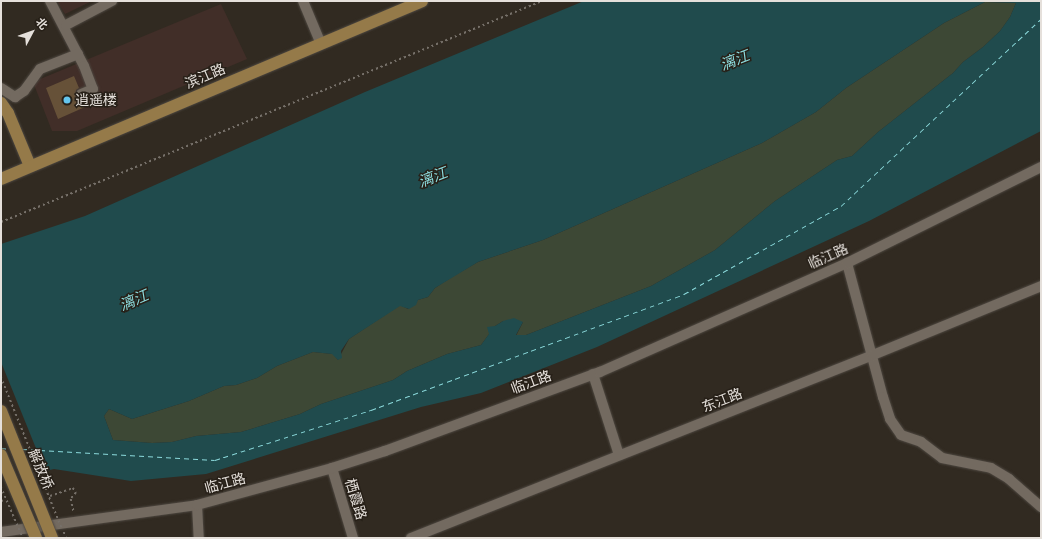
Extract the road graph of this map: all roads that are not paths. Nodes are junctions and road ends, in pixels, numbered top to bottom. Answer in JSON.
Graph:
{"nodes":[{"id":1,"x":50,"y":1,"type":"edge"},
{"id":2,"x":112,"y":1,"type":"edge"},
{"id":3,"x":303,"y":1,"type":"edge"},
{"id":4,"x":422,"y":1,"type":"edge"},
{"id":5,"x":66,"y":25,"type":"dead end"},
{"id":6,"x":321,"y":44,"type":"junction"},
{"id":7,"x":76,"y":49,"type":"junction"},
{"id":8,"x":1,"y":88,"type":"edge"},
{"id":9,"x":81,"y":94,"type":"dead end"},
{"id":10,"x":1,"y":103,"type":"edge"},
{"id":11,"x":1,"y":115,"type":"edge"},
{"id":12,"x":1041,"y":167,"type":"edge"},
{"id":13,"x":27,"y":168,"type":"junction"},
{"id":14,"x":1,"y":179,"type":"edge"},
{"id":15,"x":847,"y":263,"type":"junction"},
{"id":16,"x":1041,"y":286,"type":"edge"},
{"id":17,"x":873,"y":355,"type":"junction"},
{"id":18,"x":593,"y":374,"type":"junction"},
{"id":19,"x":1,"y":411,"type":"edge"},
{"id":20,"x":1,"y":455,"type":"edge"},
{"id":21,"x":619,"y":456,"type":"junction"},
{"id":22,"x":332,"y":468,"type":"junction"},
{"id":23,"x":197,"y":505,"type":"junction"},
{"id":24,"x":1041,"y":507,"type":"edge"},
{"id":25,"x":1,"y":532,"type":"edge"},
{"id":26,"x":431,"y":534,"type":"edge"},
{"id":27,"x":36,"y":538,"type":"edge"},
{"id":28,"x":52,"y":538,"type":"edge"},
{"id":29,"x":199,"y":538,"type":"edge"},
{"id":30,"x":353,"y":538,"type":"edge"},
{"id":31,"x":411,"y":538,"type":"edge"}],
"edges":[{"from":1,"to":7,"type":"street"},
{"from":2,"to":5,"type":"street"},
{"from":3,"to":6,"type":"street"},
{"from":4,"to":6,"type":"main road","name":"滨江路"},
{"from":6,"to":13,"type":"main road","name":"滨江路"},
{"from":7,"to":8,"type":"street"},
{"from":7,"to":9,"type":"street"},
{"from":10,"to":13,"type":"main road"},
{"from":11,"to":13,"type":"main road"},
{"from":12,"to":15,"type":"street","name":"临江路"},
{"from":13,"to":14,"type":"main road","name":"滨江路"},
{"from":15,"to":17,"type":"street"},
{"from":15,"to":18,"type":"street","name":"临江路"},
{"from":16,"to":17,"type":"street","name":"东江路"},
{"from":17,"to":21,"type":"street","name":"东江路"},
{"from":17,"to":24,"type":"street"},
{"from":18,"to":21,"type":"street"},
{"from":18,"to":22,"type":"street","name":"临江路"},
{"from":19,"to":28,"type":"main road","name":"解放桥","bridge":true},
{"from":20,"to":27,"type":"main road","bridge":true},
{"from":21,"to":26,"type":"street","name":"东江路"},
{"from":22,"to":23,"type":"street","name":"临江路"},
{"from":22,"to":30,"type":"street","name":"栖霞路"},
{"from":23,"to":25,"type":"street","name":"临江路"},
{"from":23,"to":29,"type":"street"},
{"from":26,"to":31,"type":"street","name":"东江路"}]}
